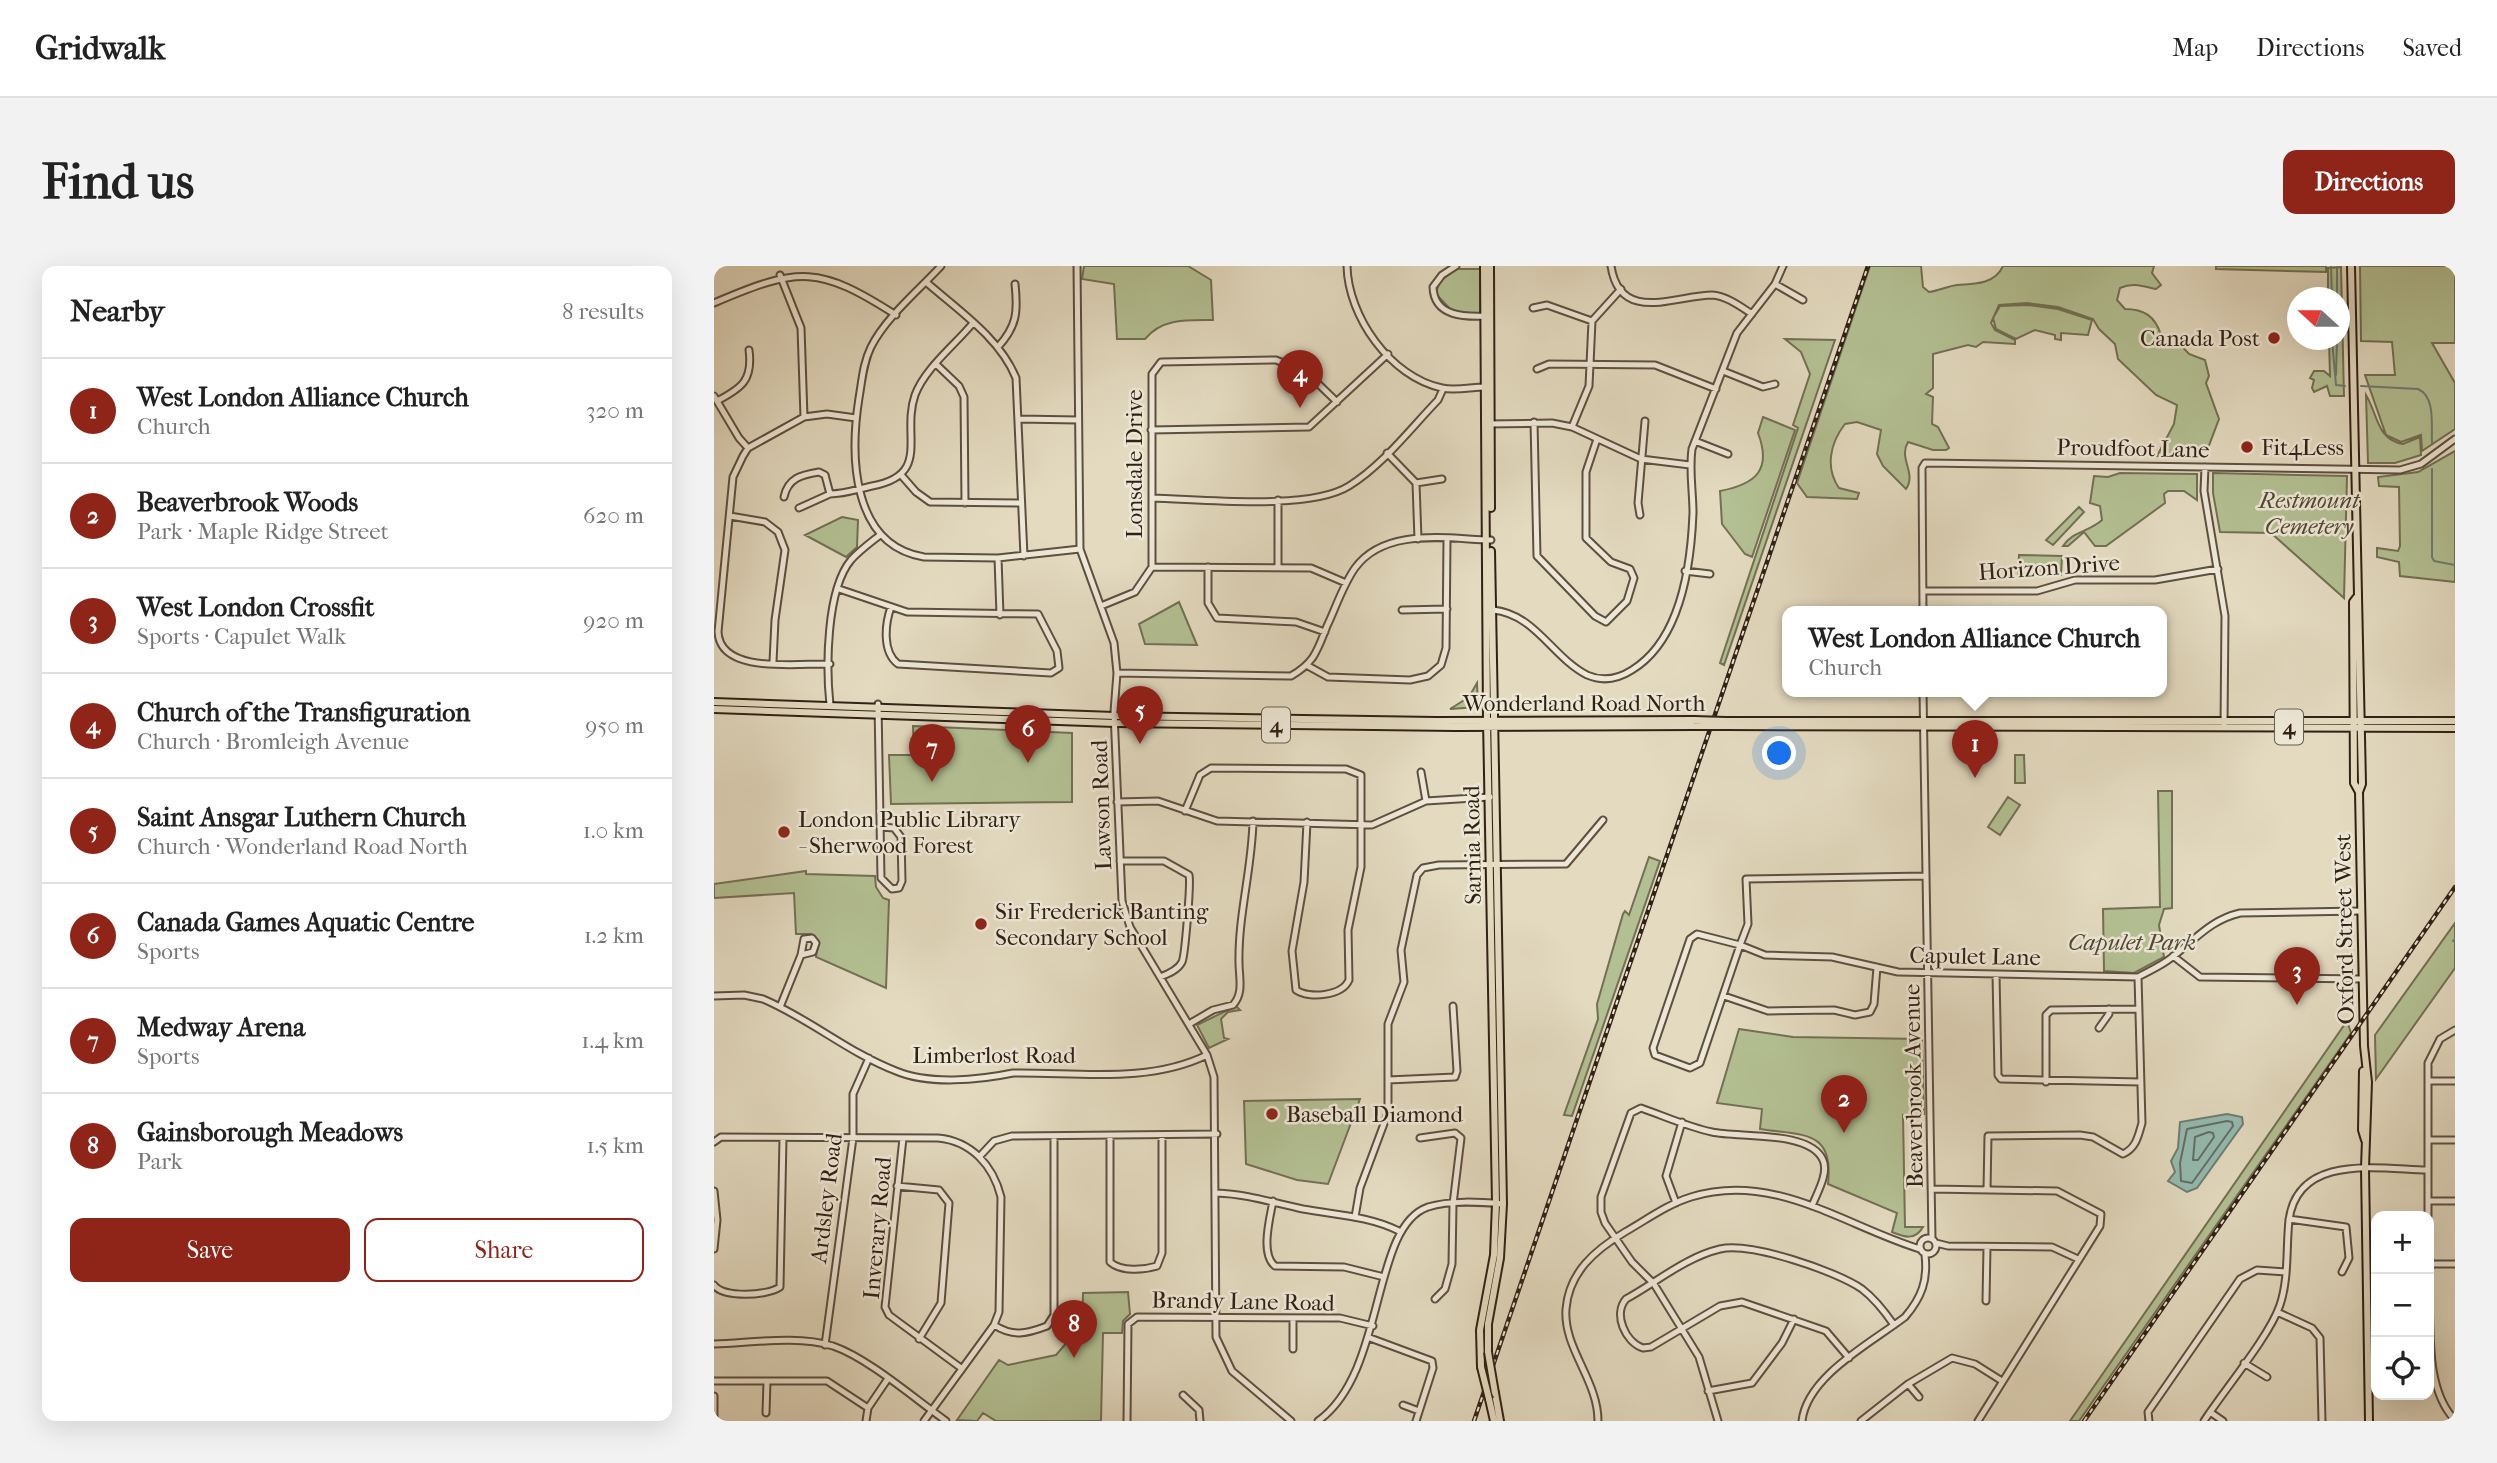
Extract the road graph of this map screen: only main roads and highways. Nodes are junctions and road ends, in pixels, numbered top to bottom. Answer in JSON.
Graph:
{"nodes":[{"id":1,"x":1484,"y":266,"type":"edge"},
{"id":2,"x":1490,"y":266,"type":"edge"},
{"id":3,"x":2351,"y":266,"type":"edge"},
{"id":4,"x":1488,"y":316,"type":"junction"},
{"id":5,"x":1489,"y":424,"type":"junction"},
{"id":6,"x":1489,"y":540,"type":"junction"},
{"id":7,"x":714,"y":702,"type":"edge"},
{"id":8,"x":878,"y":708,"type":"junction"},
{"id":9,"x":714,"y":709,"type":"edge"},
{"id":10,"x":2455,"y":721,"type":"edge"},
{"id":11,"x":1491,"y":723,"type":"junction"},
{"id":12,"x":2357,"y":725,"type":"junction"},
{"id":13,"x":2455,"y":729,"type":"edge"},
{"id":14,"x":1499,"y":1203,"type":"junction"},
{"id":15,"x":1494,"y":1421,"type":"edge"},
{"id":16,"x":1500,"y":1421,"type":"edge"},
{"id":17,"x":2369,"y":1421,"type":"edge"}],
"edges":[{"from":1,"to":4,"type":"main road","name":"Sarnia Road"},
{"from":2,"to":4,"type":"main road","name":"Sarnia Road"},
{"from":3,"to":12,"type":"main road","name":"Oxford Street West"},
{"from":4,"to":5,"type":"main road","name":"Sarnia Road"},
{"from":4,"to":5,"type":"main road","name":"Sarnia Road"},
{"from":5,"to":6,"type":"main road","name":"Sarnia Road"},
{"from":6,"to":11,"type":"main road","name":"Sarnia Road"},
{"from":6,"to":11,"type":"main road","name":"Sarnia Road"},
{"from":7,"to":8,"type":"main road","name":"Wonderland Road North","number":"4"},
{"from":8,"to":9,"type":"main road","name":"Wonderland Road North","number":"4"},
{"from":8,"to":11,"type":"main road","name":"Wonderland Road North","number":"4"},
{"from":10,"to":12,"type":"main road","name":"Wonderland Road North","number":"4"},
{"from":11,"to":12,"type":"main road","name":"Wonderland Road North","number":"4","bridge":true},
{"from":11,"to":14,"type":"main road","name":"Sarnia Road"},
{"from":12,"to":13,"type":"main road","name":"Wonderland Road North","number":"4"},
{"from":12,"to":17,"type":"main road","name":"Oxford Street West"},
{"from":14,"to":15,"type":"main road","name":"Sarnia Road","bridge":true},
{"from":14,"to":16,"type":"main road","name":"Sarnia Road","bridge":true}]}
